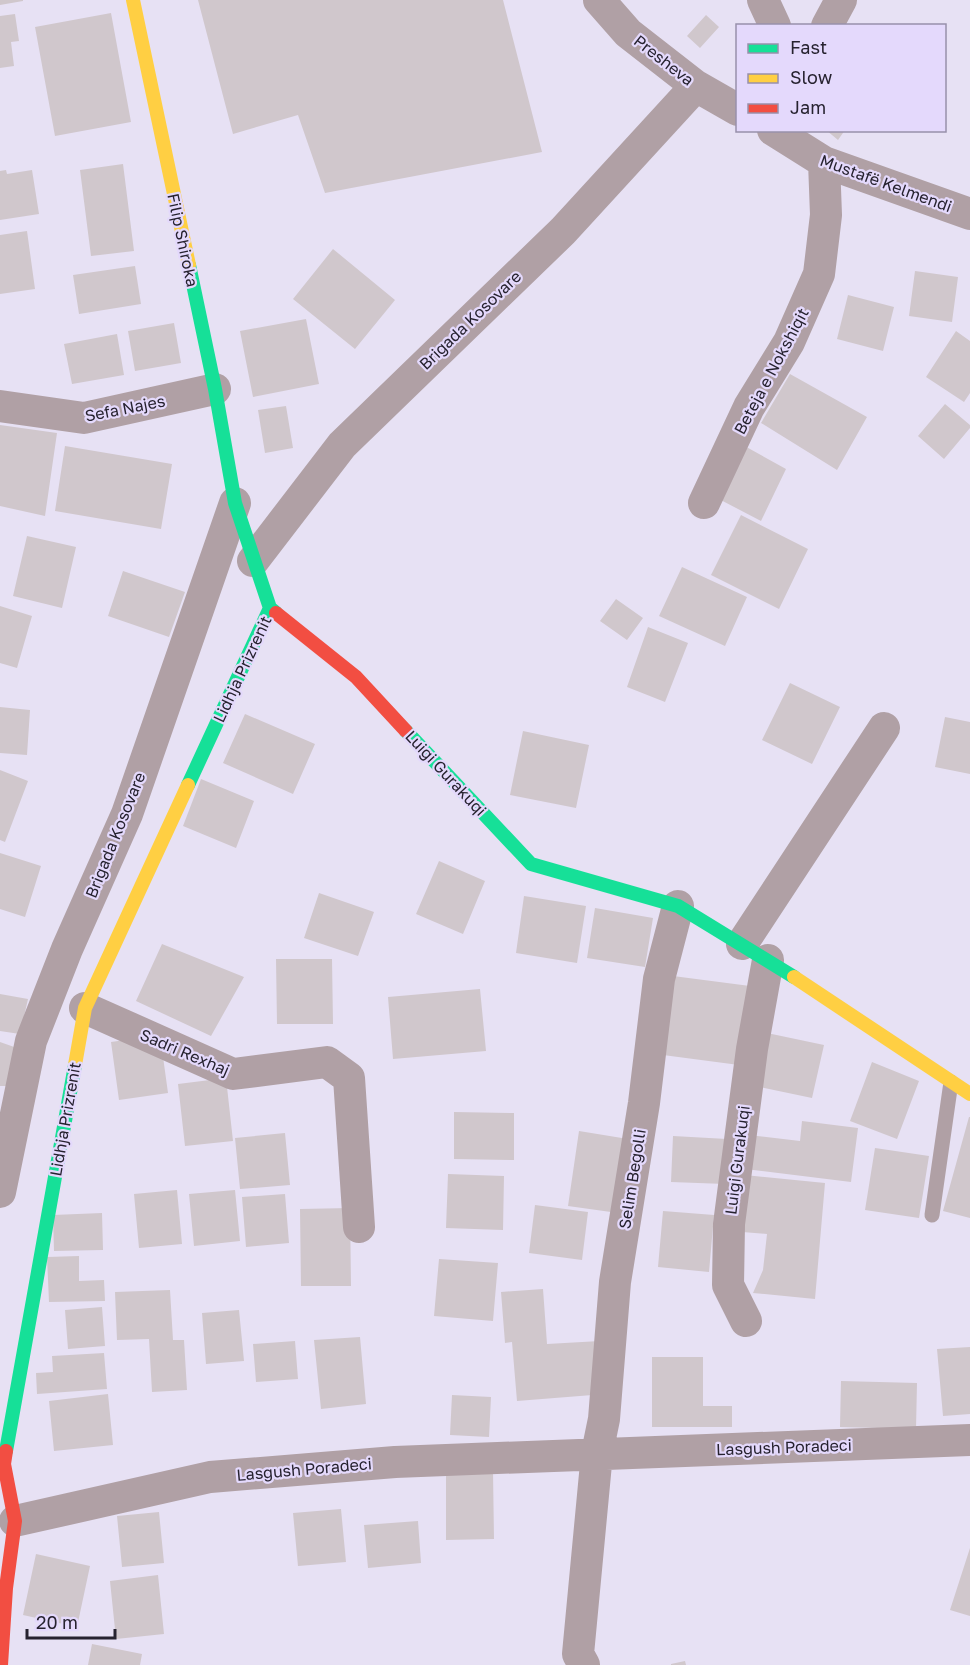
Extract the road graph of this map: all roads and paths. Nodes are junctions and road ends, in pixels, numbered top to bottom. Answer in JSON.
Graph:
{"nodes":[{"id":1,"x":133,"y":0,"type":"edge"},
{"id":2,"x":599,"y":0,"type":"edge"},
{"id":3,"x":763,"y":0,"type":"edge"},
{"id":4,"x":774,"y":24,"type":"edge"},
{"id":5,"x":696,"y":86,"type":"junction"},
{"id":6,"x":736,"y":109,"type":"edge"},
{"id":7,"x":776,"y":132,"type":"edge"},
{"id":8,"x":824,"y":162,"type":"junction"},
{"id":9,"x":970,"y":214,"type":"edge"},
{"id":10,"x":215,"y":389,"type":"junction"},
{"id":11,"x":0,"y":406,"type":"edge"},
{"id":12,"x":232,"y":492,"type":"junction"},
{"id":13,"x":704,"y":503,"type":"dead end"},
{"id":14,"x":253,"y":561,"type":"junction"},
{"id":15,"x":270,"y":608,"type":"junction"},
{"id":16,"x":884,"y":728,"type":"dead end"},
{"id":17,"x":678,"y":906,"type":"junction"},
{"id":18,"x":755,"y":952,"type":"junction"},
{"id":19,"x":85,"y":1008,"type":"junction"},
{"id":20,"x":951,"y":1082,"type":"junction"},
{"id":21,"x":970,"y":1094,"type":"edge"},
{"id":22,"x":0,"y":1192,"type":"edge"},
{"id":23,"x":932,"y":1215,"type":"dead end"},
{"id":24,"x":359,"y":1227,"type":"dead end"},
{"id":25,"x":746,"y":1321,"type":"dead end"},
{"id":26,"x":970,"y":1440,"type":"edge"},
{"id":27,"x":597,"y":1453,"type":"junction"},
{"id":28,"x":2,"y":1461,"type":"edge"},
{"id":29,"x":15,"y":1521,"type":"junction"},
{"id":30,"x":2,"y":1620,"type":"edge"},
{"id":31,"x":1,"y":1665,"type":"edge"},
{"id":32,"x":584,"y":1665,"type":"edge"}],
"edges":[{"from":1,"to":10,"type":"street","name":"Filip Shiroka"},
{"from":2,"to":5,"type":"street","name":"Presheva"},
{"from":3,"to":4,"type":"street"},
{"from":5,"to":6,"type":"street","name":"Presheva"},
{"from":5,"to":14,"type":"street","name":"Brigada Kosovare"},
{"from":7,"to":8,"type":"street","name":"Mustafë Kelmendi"},
{"from":8,"to":9,"type":"street","name":"Mustafë Kelmendi"},
{"from":8,"to":13,"type":"street","name":"Beteja e Nokshiqit"},
{"from":10,"to":11,"type":"street","name":"Sefa Najes"},
{"from":10,"to":12,"type":"street","name":"Filip Shiroka"},
{"from":12,"to":14,"type":"street"},
{"from":12,"to":22,"type":"street","name":"Brigada Kosovare"},
{"from":14,"to":15,"type":"street"},
{"from":15,"to":17,"type":"street","name":"Luigi Gurakuqi"},
{"from":15,"to":19,"type":"street","name":"Lidhja Prizrenit"},
{"from":16,"to":18,"type":"street","name":"Luigi Gurakuqi"},
{"from":17,"to":18,"type":"street","name":"Luigi Gurakuqi"},
{"from":17,"to":27,"type":"street","name":"Selim Begolli"},
{"from":18,"to":20,"type":"street","name":"Luigi Gurakuqi"},
{"from":18,"to":25,"type":"street","name":"Luigi Gurakuqi"},
{"from":19,"to":24,"type":"street","name":"Sadri Rexhaj"},
{"from":19,"to":28,"type":"street","name":"Lidhja Prizrenit"},
{"from":20,"to":21,"type":"street","name":"Luigi Gurakuqi"},
{"from":20,"to":23,"type":"lane"},
{"from":26,"to":27,"type":"street","name":"Lasgush Poradeci"},
{"from":27,"to":29,"type":"street","name":"Lasgush Poradeci"},
{"from":27,"to":32,"type":"street"},
{"from":28,"to":29,"type":"street","name":"Lidhja Prizrenit"},
{"from":29,"to":30,"type":"street","name":"Lidhja Prizrenit"},
{"from":30,"to":31,"type":"street","name":"Lidhja Prizrenit"}]}
